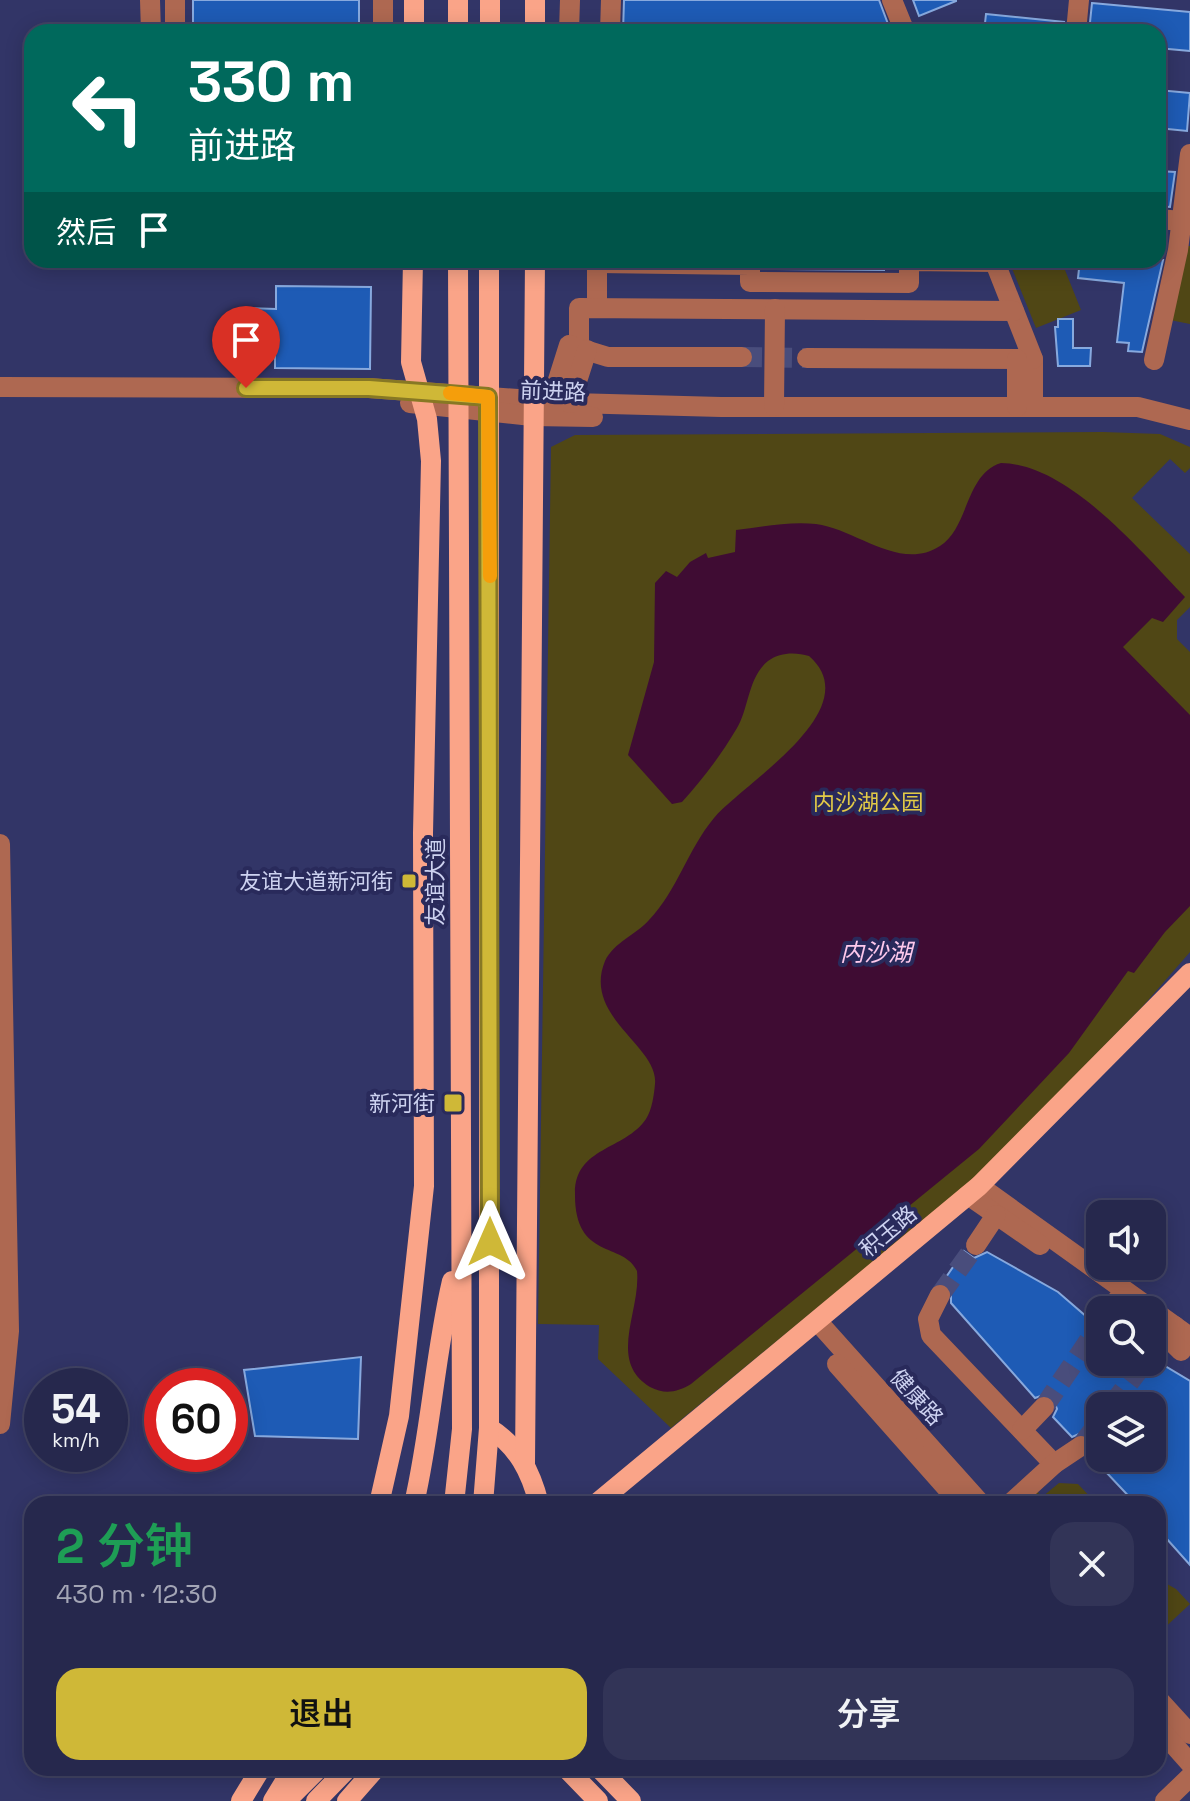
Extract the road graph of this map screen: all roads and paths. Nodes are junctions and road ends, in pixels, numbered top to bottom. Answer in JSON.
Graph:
{"nodes":[{"id":1,"x":150,"y":0,"type":"edge"},
{"id":2,"x":175,"y":0,"type":"edge"},
{"id":3,"x":383,"y":0,"type":"edge"},
{"id":4,"x":414,"y":0,"type":"edge"},
{"id":5,"x":458,"y":0,"type":"edge"},
{"id":6,"x":490,"y":0,"type":"edge"},
{"id":7,"x":535,"y":0,"type":"edge"},
{"id":8,"x":570,"y":0,"type":"edge"},
{"id":9,"x":611,"y":0,"type":"edge"},
{"id":10,"x":892,"y":0,"type":"edge"},
{"id":11,"x":1079,"y":0,"type":"edge"},
{"id":12,"x":151,"y":24,"type":"edge"},
{"id":13,"x":175,"y":24,"type":"edge"},
{"id":14,"x":383,"y":24,"type":"edge"},
{"id":15,"x":414,"y":24,"type":"edge"},
{"id":16,"x":458,"y":24,"type":"edge"},
{"id":17,"x":490,"y":24,"type":"edge"},
{"id":18,"x":535,"y":24,"type":"edge"},
{"id":19,"x":569,"y":24,"type":"edge"},
{"id":20,"x":610,"y":24,"type":"edge"},
{"id":21,"x":902,"y":24,"type":"edge"},
{"id":22,"x":1077,"y":24,"type":"edge"},
{"id":23,"x":1190,"y":154,"type":"edge"},
{"id":24,"x":1166,"y":220,"type":"edge"},
{"id":25,"x":1182,"y":221,"type":"junction"},
{"id":26,"x":414,"y":268,"type":"edge"},
{"id":27,"x":458,"y":268,"type":"edge"},
{"id":28,"x":489,"y":268,"type":"edge"},
{"id":29,"x":536,"y":268,"type":"edge"},
{"id":30,"x":597,"y":268,"type":"edge"},
{"id":31,"x":750,"y":268,"type":"edge"},
{"id":32,"x":909,"y":268,"type":"edge"},
{"id":33,"x":998,"y":268,"type":"edge"},
{"id":34,"x":597,"y":308,"type":"junction"},
{"id":35,"x":775,"y":309,"type":"junction"},
{"id":36,"x":1014,"y":311,"type":"junction"},
{"id":37,"x":583,"y":349,"type":"junction"},
{"id":38,"x":742,"y":357,"type":"tunnel mouth"},
{"id":39,"x":807,"y":358,"type":"tunnel mouth"},
{"id":40,"x":1025,"y":359,"type":"junction"},
{"id":41,"x":1154,"y":360,"type":"dead end"},
{"id":42,"x":0,"y":387,"type":"edge"},
{"id":43,"x":420,"y":397,"type":"junction"},
{"id":44,"x":0,"y":400,"type":"edge"},
{"id":45,"x":458,"y":401,"type":"junction"},
{"id":46,"x":488,"y":404,"type":"junction"},
{"id":47,"x":546,"y":405,"type":"junction"},
{"id":48,"x":774,"y":406,"type":"junction"},
{"id":49,"x":721,"y":407,"type":"junction"},
{"id":50,"x":1025,"y":407,"type":"junction"},
{"id":51,"x":1190,"y":420,"type":"edge"},
{"id":52,"x":0,"y":844,"type":"edge"},
{"id":53,"x":1189,"y":975,"type":"edge"},
{"id":54,"x":973,"y":1191,"type":"junction"},
{"id":55,"x":996,"y":1215,"type":"junction"},
{"id":56,"x":976,"y":1245,"type":"tunnel mouth"},
{"id":57,"x":460,"y":1250,"type":"junction"},
{"id":58,"x":940,"y":1295,"type":"tunnel mouth"},
{"id":59,"x":1091,"y":1296,"type":"edge"},
{"id":60,"x":813,"y":1326,"type":"junction"},
{"id":61,"x":1182,"y":1338,"type":"edge"},
{"id":62,"x":1044,"y":1407,"type":"tunnel mouth"},
{"id":63,"x":0,"y":1424,"type":"edge"},
{"id":64,"x":489,"y":1428,"type":"junction"},
{"id":65,"x":1022,"y":1430,"type":"junction"},
{"id":66,"x":1081,"y":1446,"type":"tunnel mouth"},
{"id":67,"x":525,"y":1464,"type":"junction"},
{"id":68,"x":1054,"y":1464,"type":"junction"},
{"id":69,"x":381,"y":1496,"type":"edge"},
{"id":70,"x":416,"y":1496,"type":"edge"},
{"id":71,"x":455,"y":1496,"type":"edge"},
{"id":72,"x":484,"y":1496,"type":"edge"},
{"id":73,"x":536,"y":1496,"type":"edge"},
{"id":74,"x":606,"y":1496,"type":"edge"},
{"id":75,"x":954,"y":1496,"type":"edge"},
{"id":76,"x":973,"y":1496,"type":"edge"},
{"id":77,"x":1015,"y":1496,"type":"edge"},
{"id":78,"x":1166,"y":1708,"type":"edge"},
{"id":79,"x":1190,"y":1734,"type":"edge"},
{"id":80,"x":1166,"y":1736,"type":"edge"},
{"id":81,"x":1190,"y":1763,"type":"edge"},
{"id":82,"x":256,"y":1776,"type":"edge"},
{"id":83,"x":288,"y":1776,"type":"edge"},
{"id":84,"x":311,"y":1776,"type":"edge"},
{"id":85,"x":340,"y":1776,"type":"edge"},
{"id":86,"x":369,"y":1776,"type":"edge"},
{"id":87,"x":574,"y":1776,"type":"edge"},
{"id":88,"x":607,"y":1776,"type":"edge"},
{"id":89,"x":1190,"y":1777,"type":"edge"},
{"id":90,"x":241,"y":1801,"type":"edge"},
{"id":91,"x":273,"y":1801,"type":"edge"},
{"id":92,"x":286,"y":1801,"type":"edge"},
{"id":93,"x":316,"y":1801,"type":"edge"},
{"id":94,"x":347,"y":1801,"type":"edge"},
{"id":95,"x":598,"y":1801,"type":"edge"},
{"id":96,"x":631,"y":1801,"type":"edge"},
{"id":97,"x":1165,"y":1801,"type":"edge"}],
"edges":[{"from":1,"to":12,"type":"street"},
{"from":2,"to":13,"type":"street"},
{"from":3,"to":14,"type":"street"},
{"from":4,"to":15,"type":"main road"},
{"from":5,"to":16,"type":"main road"},
{"from":6,"to":17,"type":"main road"},
{"from":7,"to":18,"type":"main road"},
{"from":8,"to":19,"type":"street"},
{"from":9,"to":20,"type":"street"},
{"from":10,"to":21,"type":"street"},
{"from":11,"to":22,"type":"street"},
{"from":23,"to":25,"type":"street"},
{"from":24,"to":25,"type":"street"},
{"from":25,"to":41,"type":"street"},
{"from":26,"to":43,"type":"main road"},
{"from":27,"to":45,"type":"main road","name":"友谊大道"},
{"from":28,"to":46,"type":"main road"},
{"from":29,"to":47,"type":"main road"},
{"from":30,"to":34,"type":"street"},
{"from":31,"to":32,"type":"street"},
{"from":33,"to":36,"type":"street"},
{"from":34,"to":35,"type":"street"},
{"from":34,"to":37,"type":"street"},
{"from":35,"to":36,"type":"street"},
{"from":35,"to":48,"type":"street"},
{"from":36,"to":40,"type":"street"},
{"from":37,"to":38,"type":"street"},
{"from":37,"to":47,"type":"street"},
{"from":39,"to":40,"type":"street"},
{"from":40,"to":50,"type":"street"},
{"from":42,"to":43,"type":"street","name":"前进路"},
{"from":43,"to":44,"type":"street","name":"前进路"},
{"from":43,"to":45,"type":"street","name":"前进路"},
{"from":43,"to":69,"type":"main road"},
{"from":45,"to":46,"type":"street","name":"前进路"},
{"from":45,"to":57,"type":"main road","name":"友谊大道"},
{"from":46,"to":47,"type":"street","name":"前进路"},
{"from":46,"to":64,"type":"main road"},
{"from":47,"to":49,"type":"street","name":"前进路"},
{"from":47,"to":49,"type":"street","name":"前进路"},
{"from":47,"to":67,"type":"main road"},
{"from":48,"to":49,"type":"street","name":"前进路"},
{"from":48,"to":50,"type":"street","name":"前进路"},
{"from":50,"to":51,"type":"street","name":"前进路"},
{"from":52,"to":63,"type":"street"},
{"from":53,"to":54,"type":"main road","name":"积玉路"},
{"from":54,"to":55,"type":"street"},
{"from":54,"to":60,"type":"main road","name":"积玉路"},
{"from":54,"to":61,"type":"street"},
{"from":55,"to":56,"type":"street"},
{"from":55,"to":59,"type":"street"},
{"from":57,"to":70,"type":"main road"},
{"from":57,"to":71,"type":"main road","name":"友谊大道"},
{"from":58,"to":65,"type":"street"},
{"from":60,"to":74,"type":"main road","name":"积玉路"},
{"from":60,"to":75,"type":"street","name":"健康路"},
{"from":60,"to":76,"type":"street","name":"健康路"},
{"from":62,"to":65,"type":"street"},
{"from":64,"to":67,"type":"main road"},
{"from":64,"to":72,"type":"main road"},
{"from":65,"to":68,"type":"street"},
{"from":66,"to":68,"type":"street"},
{"from":67,"to":73,"type":"main road"},
{"from":68,"to":77,"type":"street"},
{"from":78,"to":79,"type":"street"},
{"from":80,"to":81,"type":"street"},
{"from":82,"to":90,"type":"main road"},
{"from":83,"to":91,"type":"main road"},
{"from":84,"to":92,"type":"main road"},
{"from":85,"to":93,"type":"main road"},
{"from":86,"to":94,"type":"main road"},
{"from":87,"to":95,"type":"main road"},
{"from":88,"to":96,"type":"main road"},
{"from":89,"to":97,"type":"street"}]}
